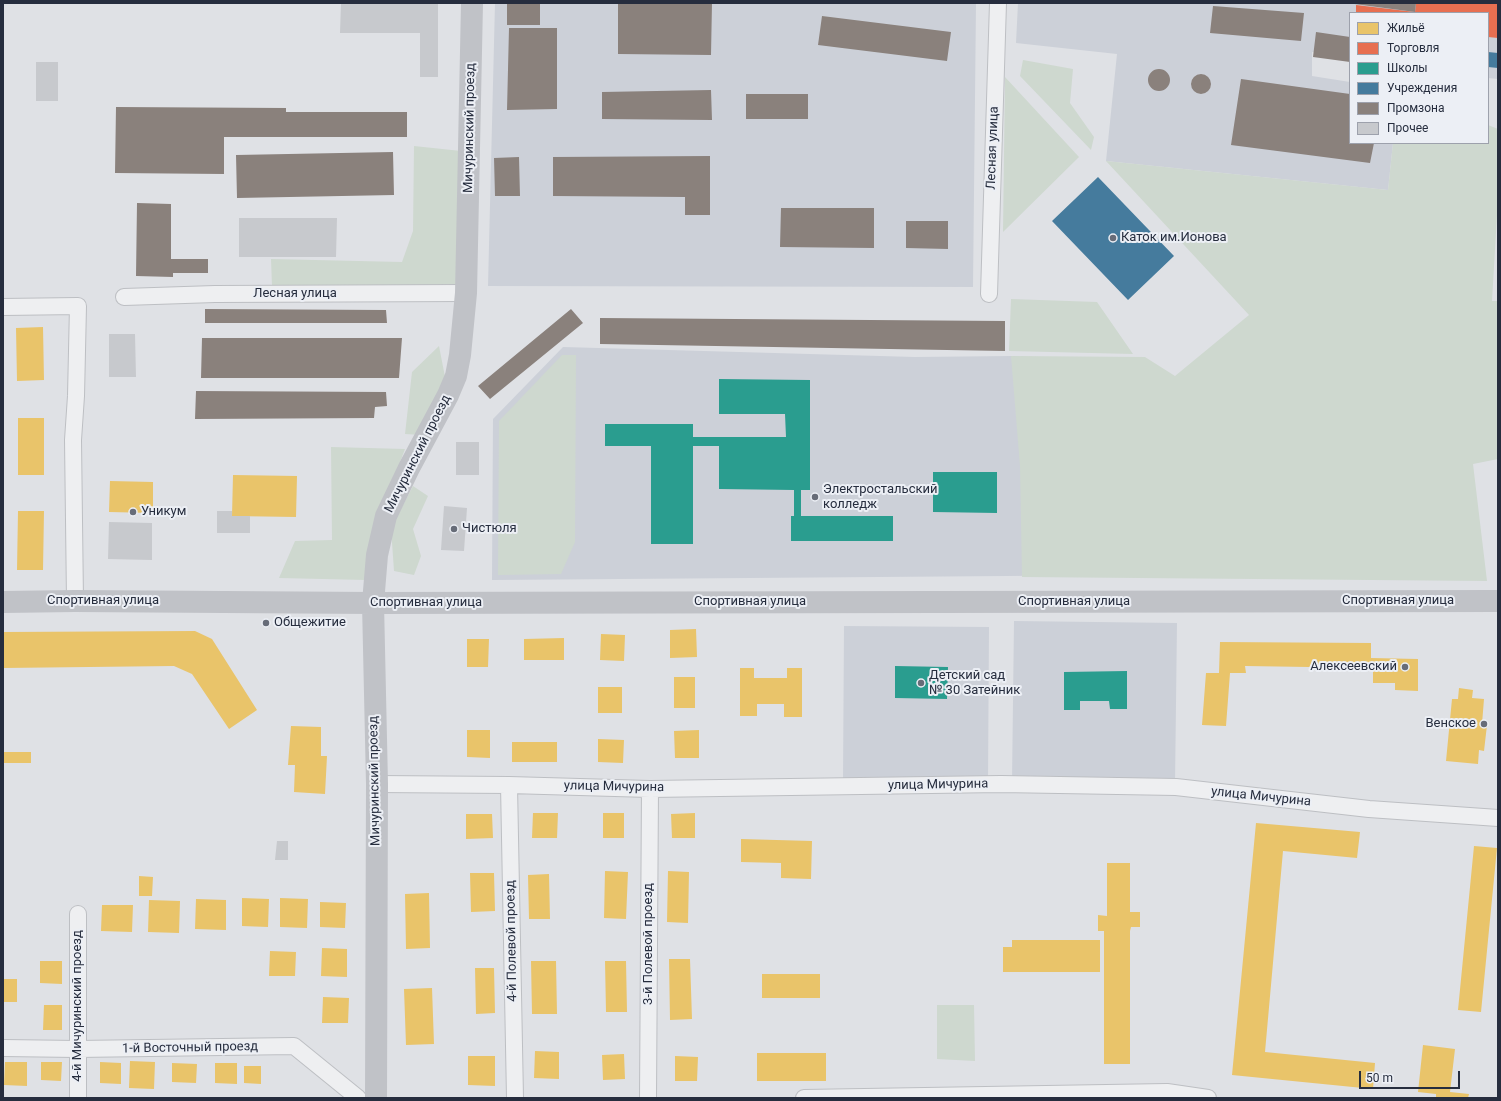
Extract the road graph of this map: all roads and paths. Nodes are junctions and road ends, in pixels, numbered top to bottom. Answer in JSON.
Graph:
{"nodes":[{"id":1,"x":472,"y":3,"type":"edge"},
{"id":2,"x":998,"y":3,"type":"edge"},
{"id":3,"x":466,"y":293,"type":"junction"},
{"id":4,"x":989,"y":294,"type":"dead end"},
{"id":5,"x":124,"y":297,"type":"dead end"},
{"id":6,"x":3,"y":307,"type":"edge"},
{"id":7,"x":75,"y":601,"type":"junction"},
{"id":8,"x":1498,"y":601,"type":"edge"},
{"id":9,"x":3,"y":602,"type":"edge"},
{"id":10,"x":372,"y":603,"type":"junction"},
{"id":11,"x":377,"y":784,"type":"junction"},
{"id":12,"x":509,"y":784,"type":"junction"},
{"id":13,"x":650,"y":789,"type":"junction"},
{"id":14,"x":1498,"y":818,"type":"edge"},
{"id":15,"x":78,"y":914,"type":"dead end"},
{"id":16,"x":3,"y":1048,"type":"edge"},
{"id":17,"x":77,"y":1049,"type":"junction"},
{"id":18,"x":78,"y":1098,"type":"edge"},
{"id":19,"x":358,"y":1098,"type":"edge"},
{"id":20,"x":376,"y":1098,"type":"edge"},
{"id":21,"x":515,"y":1098,"type":"edge"},
{"id":22,"x":648,"y":1098,"type":"edge"},
{"id":23,"x":804,"y":1098,"type":"edge"},
{"id":24,"x":1208,"y":1098,"type":"edge"}],
"edges":[{"from":1,"to":3,"type":"street","name":"Мичуринский проезд"},
{"from":2,"to":4,"type":"street","name":"Лесная улица"},
{"from":3,"to":5,"type":"street","name":"Лесная улица"},
{"from":3,"to":10,"type":"street","name":"Мичуринский проезд"},
{"from":6,"to":7,"type":"street"},
{"from":7,"to":9,"type":"street","name":"Спортивная улица"},
{"from":7,"to":10,"type":"street","name":"Спортивная улица"},
{"from":8,"to":10,"type":"street","name":"Спортивная улица"},
{"from":10,"to":11,"type":"street","name":"Мичуринский проезд"},
{"from":11,"to":12,"type":"street","name":"улица Мичурина"},
{"from":11,"to":20,"type":"street","name":"Мичуринский проезд"},
{"from":12,"to":13,"type":"street","name":"улица Мичурина"},
{"from":12,"to":21,"type":"street","name":"4-й Полевой проезд"},
{"from":13,"to":14,"type":"street","name":"улица Мичурина"},
{"from":13,"to":22,"type":"street","name":"3-й Полевой проезд"},
{"from":15,"to":17,"type":"street","name":"4-й Мичуринский проезд"},
{"from":16,"to":17,"type":"street","name":"1-й Восточный проезд"},
{"from":17,"to":18,"type":"street","name":"4-й Мичуринский проезд"},
{"from":17,"to":19,"type":"street","name":"1-й Восточный проезд"},
{"from":23,"to":24,"type":"street"}]}
